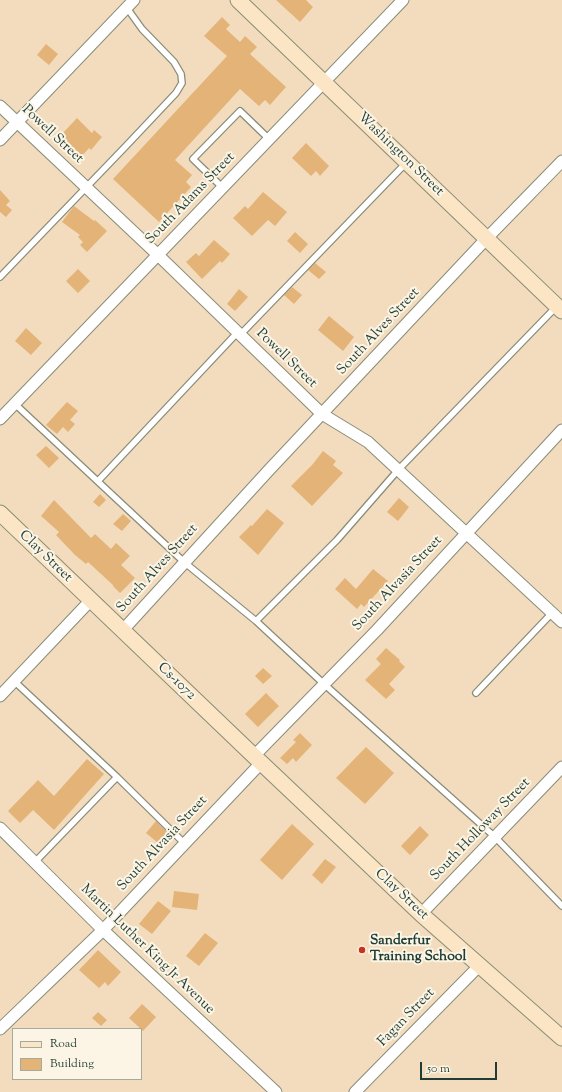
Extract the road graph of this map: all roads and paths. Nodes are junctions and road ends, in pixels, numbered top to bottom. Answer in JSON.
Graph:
{"nodes":[{"id":1,"x":403,"y":0,"type":"edge"},
{"id":2,"x":243,"y":1,"type":"edge"},
{"id":3,"x":131,"y":4,"type":"edge"},
{"id":4,"x":325,"y":83,"type":"junction"},
{"id":5,"x":0,"y":106,"type":"edge"},
{"id":6,"x":17,"y":122,"type":"junction"},
{"id":7,"x":0,"y":140,"type":"edge"},
{"id":8,"x":270,"y":140,"type":"junction"},
{"id":9,"x":407,"y":161,"type":"junction"},
{"id":10,"x":562,"y":161,"type":"edge"},
{"id":11,"x":86,"y":188,"type":"junction"},
{"id":12,"x":223,"y":188,"type":"junction"},
{"id":13,"x":487,"y":238,"type":"junction"},
{"id":14,"x":158,"y":255,"type":"junction"},
{"id":15,"x":0,"y":277,"type":"edge"},
{"id":16,"x":560,"y":308,"type":"edge"},
{"id":17,"x":238,"y":334,"type":"junction"},
{"id":18,"x":15,"y":404,"type":"junction"},
{"id":19,"x":322,"y":414,"type":"junction"},
{"id":20,"x":0,"y":419,"type":"edge"},
{"id":21,"x":562,"y":430,"type":"edge"},
{"id":22,"x":399,"y":469,"type":"junction"},
{"id":23,"x":98,"y":481,"type":"junction"},
{"id":24,"x":0,"y":513,"type":"edge"},
{"id":25,"x":467,"y":533,"type":"junction"},
{"id":26,"x":184,"y":562,"type":"junction"},
{"id":27,"x":90,"y":600,"type":"junction"},
{"id":28,"x":552,"y":613,"type":"junction"},
{"id":29,"x":256,"y":621,"type":"junction"},
{"id":30,"x":562,"y":622,"type":"edge"},
{"id":31,"x":122,"y":631,"type":"junction"},
{"id":32,"x":14,"y":681,"type":"junction"},
{"id":33,"x":324,"y":684,"type":"junction"},
{"id":34,"x":2,"y":692,"type":"edge"},
{"id":35,"x":476,"y":693,"type":"dead end"},
{"id":36,"x":257,"y":760,"type":"junction"},
{"id":37,"x":562,"y":767,"type":"edge"},
{"id":38,"x":117,"y":777,"type":"junction"},
{"id":39,"x":0,"y":828,"type":"edge"},
{"id":40,"x":495,"y":837,"type":"junction"},
{"id":41,"x":184,"y":843,"type":"junction"},
{"id":42,"x":35,"y":862,"type":"junction"},
{"id":43,"x":562,"y":906,"type":"edge"},
{"id":44,"x":421,"y":914,"type":"junction"},
{"id":45,"x":103,"y":930,"type":"junction"},
{"id":46,"x":480,"y":965,"type":"junction"},
{"id":47,"x":0,"y":1029,"type":"edge"},
{"id":48,"x":562,"y":1038,"type":"edge"},
{"id":49,"x":276,"y":1092,"type":"edge"},
{"id":50,"x":355,"y":1092,"type":"edge"}],
"edges":[{"from":1,"to":4,"type":"street","name":"South Adams Street"},
{"from":2,"to":4,"type":"street","name":"Washington Street"},
{"from":3,"to":6,"type":"street"},
{"from":3,"to":11,"type":"lane"},
{"from":4,"to":8,"type":"street","name":"South Adams Street"},
{"from":4,"to":9,"type":"street","name":"Washington Street"},
{"from":5,"to":6,"type":"street","name":"Powell Street"},
{"from":6,"to":7,"type":"street"},
{"from":6,"to":11,"type":"street","name":"Powell Street"},
{"from":8,"to":12,"type":"street","name":"South Adams Street"},
{"from":8,"to":12,"type":"lane"},
{"from":9,"to":13,"type":"street","name":"Washington Street"},
{"from":9,"to":17,"type":"lane"},
{"from":10,"to":13,"type":"street","name":"South Alves Street"},
{"from":11,"to":14,"type":"street","name":"Powell Street"},
{"from":11,"to":15,"type":"lane"},
{"from":12,"to":14,"type":"street","name":"South Adams Street"},
{"from":13,"to":16,"type":"street","name":"Washington Street"},
{"from":13,"to":19,"type":"street","name":"South Alves Street"},
{"from":14,"to":17,"type":"street","name":"Powell Street"},
{"from":14,"to":18,"type":"street","name":"South Adams Street"},
{"from":16,"to":22,"type":"lane"},
{"from":17,"to":19,"type":"street","name":"Powell Street"},
{"from":17,"to":23,"type":"lane"},
{"from":18,"to":20,"type":"street","name":"South Adams Street"},
{"from":18,"to":23,"type":"lane"},
{"from":19,"to":22,"type":"street","name":"Powell Street"},
{"from":19,"to":26,"type":"street","name":"South Alves Street"},
{"from":21,"to":25,"type":"street","name":"South Alvasia Street"},
{"from":22,"to":25,"type":"street","name":"Powell Street"},
{"from":22,"to":29,"type":"lane"},
{"from":23,"to":26,"type":"lane"},
{"from":24,"to":27,"type":"street","name":"Clay Street"},
{"from":25,"to":28,"type":"street","name":"Powell Street"},
{"from":25,"to":33,"type":"street","name":"South Alvasia Street"},
{"from":26,"to":29,"type":"lane"},
{"from":26,"to":31,"type":"street","name":"South Alves Street"},
{"from":27,"to":31,"type":"street","name":"Cs-1072"},
{"from":27,"to":32,"type":"street"},
{"from":28,"to":30,"type":"street","name":"Powell Street"},
{"from":28,"to":35,"type":"lane"},
{"from":29,"to":33,"type":"lane"},
{"from":31,"to":36,"type":"street","name":"Cs-1072"},
{"from":32,"to":34,"type":"street"},
{"from":32,"to":38,"type":"lane"},
{"from":33,"to":36,"type":"street","name":"South Alvasia Street"},
{"from":33,"to":40,"type":"lane"},
{"from":36,"to":41,"type":"street","name":"South Alvasia Street"},
{"from":36,"to":44,"type":"street","name":"Clay Street"},
{"from":37,"to":40,"type":"street","name":"South Holloway Street"},
{"from":38,"to":41,"type":"lane"},
{"from":38,"to":42,"type":"lane"},
{"from":39,"to":42,"type":"street","name":"Martin Luther King Jr Avenue"},
{"from":40,"to":43,"type":"lane"},
{"from":40,"to":44,"type":"street","name":"South Holloway Street"},
{"from":41,"to":45,"type":"street","name":"South Alvasia Street"},
{"from":42,"to":45,"type":"street","name":"Martin Luther King Jr Avenue"},
{"from":44,"to":46,"type":"street","name":"Clay Street"},
{"from":45,"to":47,"type":"street","name":"South Alvasia Street"},
{"from":45,"to":49,"type":"street","name":"Martin Luther King Jr Avenue"},
{"from":46,"to":48,"type":"street","name":"Clay Street"},
{"from":46,"to":50,"type":"street","name":"Fagan Street"}]}
